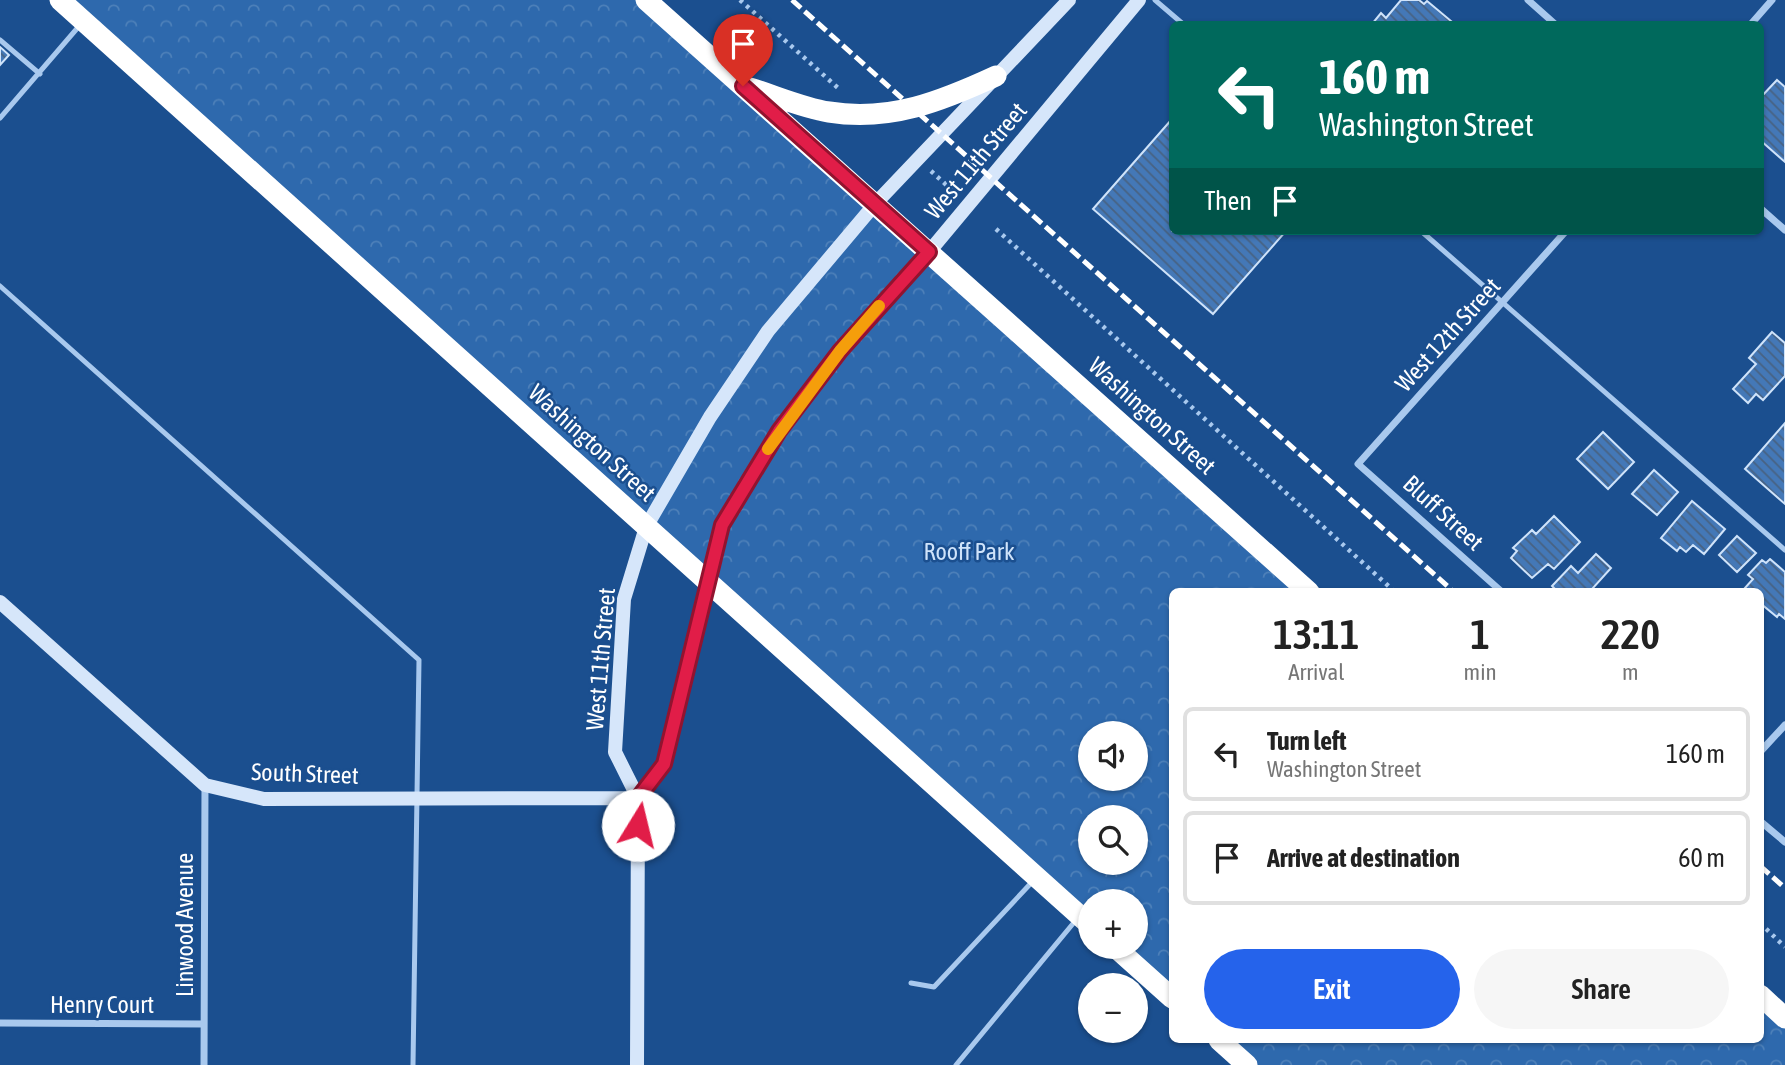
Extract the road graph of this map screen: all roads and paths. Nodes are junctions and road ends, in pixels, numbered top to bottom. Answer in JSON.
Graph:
{"nodes":[{"id":1,"x":60,"y":0,"type":"edge"},
{"id":2,"x":646,"y":0,"type":"edge"},
{"id":3,"x":740,"y":0,"type":"edge"},
{"id":4,"x":1069,"y":0,"type":"edge"},
{"id":5,"x":1139,"y":0,"type":"edge"},
{"id":6,"x":1155,"y":0,"type":"edge"},
{"id":7,"x":1528,"y":0,"type":"edge"},
{"id":8,"x":1772,"y":0,"type":"edge"},
{"id":9,"x":1180,"y":21,"type":"edge"},
{"id":10,"x":1552,"y":21,"type":"edge"},
{"id":11,"x":1754,"y":21,"type":"edge"},
{"id":12,"x":84,"y":22,"type":"junction"},
{"id":13,"x":0,"y":40,"type":"edge"},
{"id":14,"x":40,"y":74,"type":"junction"},
{"id":15,"x":996,"y":76,"type":"junction"},
{"id":16,"x":743,"y":86,"type":"junction"},
{"id":17,"x":841,"y":91,"type":"dead end"},
{"id":18,"x":0,"y":118,"type":"edge"},
{"id":19,"x":929,"y":170,"type":"dead end"},
{"id":20,"x":957,"y":194,"type":"dead end"},
{"id":21,"x":875,"y":204,"type":"junction"},
{"id":22,"x":1764,"y":212,"type":"edge"},
{"id":23,"x":996,"y":229,"type":"dead end"},
{"id":24,"x":1785,"y":230,"type":"edge"},
{"id":25,"x":1426,"y":235,"type":"edge"},
{"id":26,"x":1562,"y":235,"type":"edge"},
{"id":27,"x":929,"y":252,"type":"junction"},
{"id":28,"x":0,"y":286,"type":"edge"},
{"id":29,"x":1502,"y":302,"type":"junction"},
{"id":30,"x":1358,"y":464,"type":"joint"},
{"id":31,"x":646,"y":527,"type":"junction"},
{"id":32,"x":1785,"y":550,"type":"edge"},
{"id":33,"x":709,"y":583,"type":"junction"},
{"id":34,"x":1305,"y":588,"type":"edge"},
{"id":35,"x":1391,"y":588,"type":"edge"},
{"id":36,"x":1498,"y":588,"type":"edge"},
{"id":37,"x":0,"y":602,"type":"edge"},
{"id":38,"x":1785,"y":725,"type":"edge"},
{"id":39,"x":1764,"y":748,"type":"edge"},
{"id":40,"x":205,"y":785,"type":"junction"},
{"id":41,"x":638,"y":798,"type":"junction"},
{"id":42,"x":416,"y":799,"type":"junction"},
{"id":43,"x":1764,"y":824,"type":"edge"},
{"id":44,"x":1785,"y":842,"type":"edge"},
{"id":45,"x":1037,"y":877,"type":"junction"},
{"id":46,"x":1078,"y":914,"type":"edge"},
{"id":47,"x":1764,"y":927,"type":"edge"},
{"id":48,"x":1078,"y":928,"type":"edge"},
{"id":49,"x":1785,"y":947,"type":"edge"},
{"id":50,"x":1128,"y":959,"type":"edge"},
{"id":51,"x":911,"y":983,"type":"dead end"},
{"id":52,"x":1169,"y":995,"type":"edge"},
{"id":53,"x":1764,"y":999,"type":"edge"},
{"id":54,"x":1785,"y":1018,"type":"edge"},
{"id":55,"x":0,"y":1023,"type":"edge"},
{"id":56,"x":204,"y":1024,"type":"junction"},
{"id":57,"x":1222,"y":1043,"type":"edge"},
{"id":58,"x":204,"y":1065,"type":"edge"},
{"id":59,"x":414,"y":1065,"type":"edge"},
{"id":60,"x":637,"y":1065,"type":"edge"},
{"id":61,"x":956,"y":1065,"type":"edge"},
{"id":62,"x":1247,"y":1065,"type":"edge"}],
"edges":[{"from":1,"to":12,"type":"highway","name":"Washington Street"},
{"from":2,"to":16,"type":"highway","name":"Washington Street"},
{"from":3,"to":17,"type":"path"},
{"from":4,"to":15,"type":"main road","name":"West 11th Street"},
{"from":5,"to":27,"type":"main road","name":"West 11th Street"},
{"from":6,"to":9,"type":"lane"},
{"from":7,"to":10,"type":"street"},
{"from":8,"to":11,"type":"street"},
{"from":12,"to":14,"type":"lane"},
{"from":12,"to":31,"type":"highway","name":"Washington Street"},
{"from":13,"to":14,"type":"lane"},
{"from":14,"to":18,"type":"lane"},
{"from":15,"to":16,"type":"highway"},
{"from":15,"to":21,"type":"main road","name":"West 11th Street"},
{"from":16,"to":21,"type":"highway","name":"Washington Street"},
{"from":19,"to":20,"type":"path"},
{"from":21,"to":27,"type":"highway","name":"Washington Street"},
{"from":21,"to":31,"type":"main road","name":"West 11th Street"},
{"from":22,"to":24,"type":"street"},
{"from":23,"to":35,"type":"path"},
{"from":25,"to":29,"type":"lane"},
{"from":26,"to":29,"type":"street","name":"West 12th Street"},
{"from":27,"to":33,"type":"main road","name":"West 11th Street"},
{"from":27,"to":34,"type":"highway","name":"Washington Street"},
{"from":28,"to":42,"type":"lane"},
{"from":29,"to":30,"type":"street","name":"West 12th Street"},
{"from":29,"to":32,"type":"lane"},
{"from":30,"to":36,"type":"street","name":"Bluff Street"},
{"from":31,"to":33,"type":"highway","name":"Washington Street"},
{"from":31,"to":41,"type":"main road","name":"West 11th Street"},
{"from":33,"to":41,"type":"main road","name":"West 11th Street"},
{"from":33,"to":45,"type":"highway","name":"Washington Street"},
{"from":37,"to":40,"type":"main road","name":"South Street"},
{"from":38,"to":39,"type":"street"},
{"from":40,"to":42,"type":"main road","name":"South Street"},
{"from":40,"to":56,"type":"street","name":"Linwood Avenue"},
{"from":41,"to":42,"type":"main road","name":"South Street"},
{"from":41,"to":60,"type":"main road","name":"West 11th Street"},
{"from":42,"to":59,"type":"lane"},
{"from":43,"to":44,"type":"street"},
{"from":45,"to":46,"type":"highway","name":"Washington Street"},
{"from":45,"to":51,"type":"lane"},
{"from":47,"to":49,"type":"path"},
{"from":48,"to":61,"type":"lane"},
{"from":50,"to":52,"type":"highway"},
{"from":53,"to":54,"type":"highway"},
{"from":55,"to":56,"type":"street","name":"Henry Court"},
{"from":56,"to":58,"type":"street","name":"Linwood Avenue"},
{"from":57,"to":62,"type":"highway"}]}
